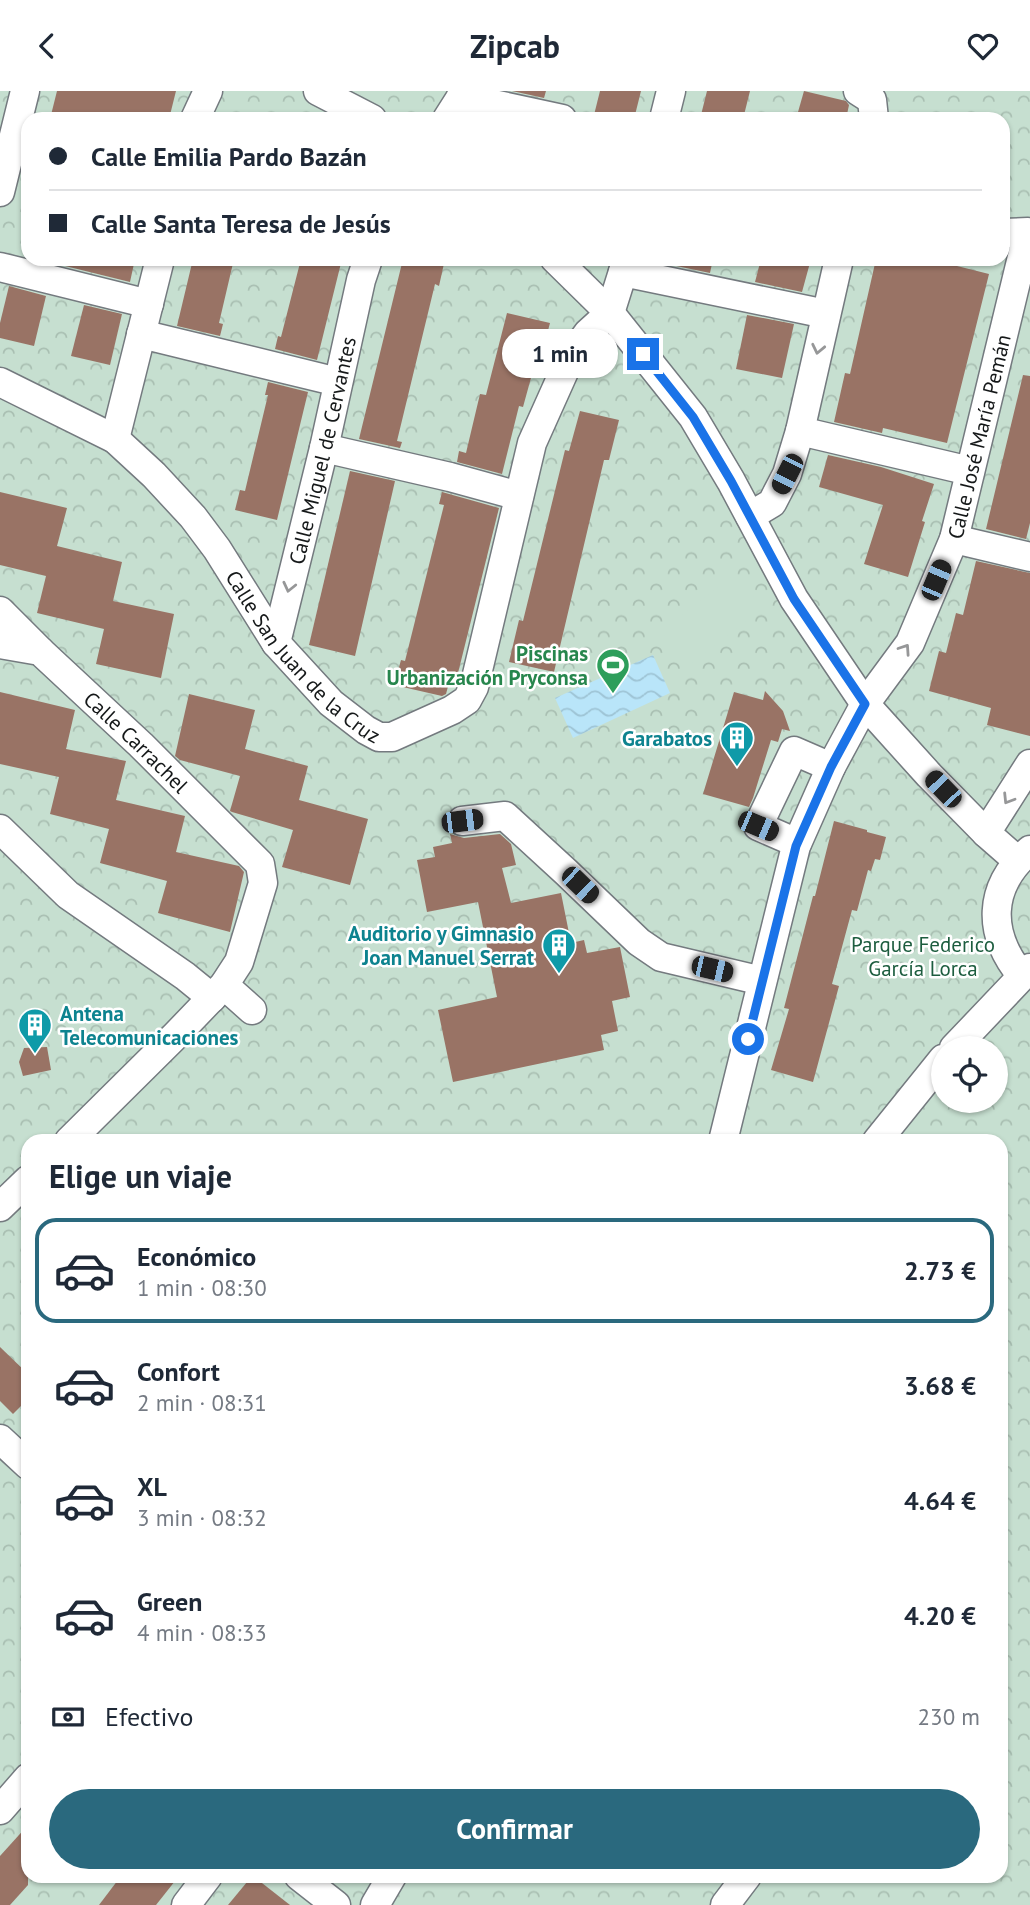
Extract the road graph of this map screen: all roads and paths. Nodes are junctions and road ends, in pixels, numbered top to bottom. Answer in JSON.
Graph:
{"nodes":[{"id":1,"x":24,"y":91,"type":"edge"},
{"id":2,"x":208,"y":91,"type":"edge"},
{"id":3,"x":318,"y":91,"type":"edge"},
{"id":4,"x":671,"y":91,"type":"edge"},
{"id":5,"x":858,"y":91,"type":"edge"},
{"id":6,"x":457,"y":102,"type":"edge"},
{"id":7,"x":198,"y":112,"type":"edge"},
{"id":8,"x":358,"y":112,"type":"edge"},
{"id":9,"x":519,"y":112,"type":"edge"},
{"id":10,"x":666,"y":112,"type":"edge"},
{"id":11,"x":873,"y":112,"type":"edge"},
{"id":12,"x":0,"y":192,"type":"edge"},
{"id":13,"x":1015,"y":232,"type":"edge"},
{"id":14,"x":158,"y":266,"type":"edge"},
{"id":15,"x":366,"y":266,"type":"edge"},
{"id":16,"x":562,"y":266,"type":"edge"},
{"id":17,"x":625,"y":266,"type":"edge"},
{"id":18,"x":837,"y":266,"type":"edge"},
{"id":19,"x":0,"y":267,"type":"edge"},
{"id":20,"x":149,"y":304,"type":"junction"},
{"id":21,"x":610,"y":313,"type":"junction"},
{"id":22,"x":826,"y":314,"type":"junction"},
{"id":23,"x":1020,"y":314,"type":"edge"},
{"id":24,"x":141,"y":334,"type":"junction"},
{"id":25,"x":0,"y":382,"type":"edge"},
{"id":26,"x":338,"y":382,"type":"junction"},
{"id":27,"x":800,"y":431,"type":"junction"},
{"id":28,"x":115,"y":439,"type":"junction"},
{"id":29,"x":324,"y":448,"type":"junction"},
{"id":30,"x":970,"y":471,"type":"junction"},
{"id":31,"x":519,"y":496,"type":"junction"},
{"id":32,"x":750,"y":516,"type":"junction"},
{"id":33,"x":954,"y":539,"type":"junction"},
{"id":34,"x":1030,"y":557,"type":"edge"},
{"id":35,"x":0,"y":611,"type":"edge"},
{"id":36,"x":276,"y":643,"type":"junction"},
{"id":37,"x":0,"y":644,"type":"edge"},
{"id":38,"x":40,"y":651,"type":"junction"},
{"id":39,"x":865,"y":704,"type":"junction"},
{"id":40,"x":1030,"y":764,"type":"edge"},
{"id":41,"x":831,"y":767,"type":"junction"},
{"id":42,"x":462,"y":821,"type":"dead end"},
{"id":43,"x":0,"y":829,"type":"edge"},
{"id":44,"x":986,"y":833,"type":"junction"},
{"id":45,"x":797,"y":843,"type":"junction"},
{"id":46,"x":517,"y":850,"type":"dead end"},
{"id":47,"x":1024,"y":855,"type":"edge"},
{"id":48,"x":580,"y":885,"type":"junction"},
{"id":49,"x":1026,"y":972,"type":"edge"},
{"id":50,"x":762,"y":981,"type":"junction"},
{"id":51,"x":218,"y":991,"type":"junction"},
{"id":52,"x":253,"y":1010,"type":"dead end"},
{"id":53,"x":965,"y":1036,"type":"edge"},
{"id":54,"x":931,"y":1074,"type":"edge"},
{"id":55,"x":76,"y":1134,"type":"edge"},
{"id":56,"x":725,"y":1134,"type":"edge"},
{"id":57,"x":883,"y":1134,"type":"edge"},
{"id":58,"x":21,"y":1187,"type":"edge"},
{"id":59,"x":0,"y":1207,"type":"edge"},
{"id":60,"x":0,"y":1439,"type":"edge"},
{"id":61,"x":21,"y":1458,"type":"edge"},
{"id":62,"x":21,"y":1786,"type":"edge"},
{"id":63,"x":0,"y":1809,"type":"edge"},
{"id":64,"x":203,"y":1883,"type":"edge"},
{"id":65,"x":308,"y":1883,"type":"edge"},
{"id":66,"x":388,"y":1883,"type":"edge"},
{"id":67,"x":742,"y":1883,"type":"edge"},
{"id":68,"x":186,"y":1905,"type":"edge"},
{"id":69,"x":336,"y":1905,"type":"edge"},
{"id":70,"x":375,"y":1905,"type":"edge"},
{"id":71,"x":725,"y":1905,"type":"edge"}],
"edges":[{"from":1,"to":12,"type":"street"},
{"from":2,"to":7,"type":"street"},
{"from":3,"to":8,"type":"street"},
{"from":4,"to":10,"type":"street"},
{"from":5,"to":11,"type":"street"},
{"from":6,"to":9,"type":"street"},
{"from":13,"to":23,"type":"street","name":"Calle José María Pemán"},
{"from":14,"to":20,"type":"street"},
{"from":15,"to":26,"type":"street","name":"Calle Miguel de Cervantes"},
{"from":16,"to":21,"type":"street"},
{"from":17,"to":21,"type":"street"},
{"from":17,"to":22,"type":"street"},
{"from":18,"to":22,"type":"street"},
{"from":19,"to":20,"type":"street"},
{"from":20,"to":24,"type":"street"},
{"from":21,"to":31,"type":"street","name":"Calle San Juan de la Cruz"},
{"from":21,"to":32,"type":"street"},
{"from":22,"to":27,"type":"street","one_way":true},
{"from":23,"to":30,"type":"street","name":"Calle José María Pemán"},
{"from":24,"to":26,"type":"street"},
{"from":24,"to":28,"type":"street"},
{"from":25,"to":28,"type":"street","name":"Calle San Juan de la Cruz"},
{"from":26,"to":29,"type":"street","name":"Calle Miguel de Cervantes"},
{"from":27,"to":30,"type":"street"},
{"from":27,"to":32,"type":"street"},
{"from":28,"to":36,"type":"street","name":"Calle San Juan de la Cruz"},
{"from":29,"to":31,"type":"street"},
{"from":29,"to":36,"type":"street","name":"Calle Miguel de Cervantes","one_way":true},
{"from":30,"to":33,"type":"street","name":"Calle José María Pemán"},
{"from":31,"to":36,"type":"street","name":"Calle San Juan de la Cruz"},
{"from":32,"to":39,"type":"street"},
{"from":33,"to":34,"type":"street"},
{"from":39,"to":33,"type":"street","name":"Calle José María Pemán","one_way":true},
{"from":35,"to":38,"type":"street","name":"Calle Carrachel"},
{"from":37,"to":38,"type":"street"},
{"from":38,"to":51,"type":"street","name":"Calle Carrachel"},
{"from":39,"to":41,"type":"street","name":"Calle José María Pemán"},
{"from":39,"to":44,"type":"street"},
{"from":40,"to":44,"type":"street","one_way":true},
{"from":41,"to":45,"type":"street","name":"Calle José María Pemán"},
{"from":41,"to":45,"type":"street"},
{"from":42,"to":48,"type":"street"},
{"from":43,"to":51,"type":"street"},
{"from":44,"to":47,"type":"street"},
{"from":45,"to":50,"type":"street","name":"Calle José María Pemán"},
{"from":46,"to":48,"type":"street"},
{"from":47,"to":49,"type":"street"},
{"from":48,"to":50,"type":"street"},
{"from":49,"to":53,"type":"street"},
{"from":50,"to":56,"type":"street","name":"Calle José María Pemán"},
{"from":51,"to":52,"type":"street"},
{"from":51,"to":55,"type":"street"},
{"from":54,"to":57,"type":"street"},
{"from":58,"to":59,"type":"street"},
{"from":60,"to":61,"type":"street"},
{"from":62,"to":63,"type":"street"},
{"from":64,"to":68,"type":"street"},
{"from":65,"to":69,"type":"street"},
{"from":66,"to":70,"type":"street"},
{"from":67,"to":71,"type":"street"}]}
